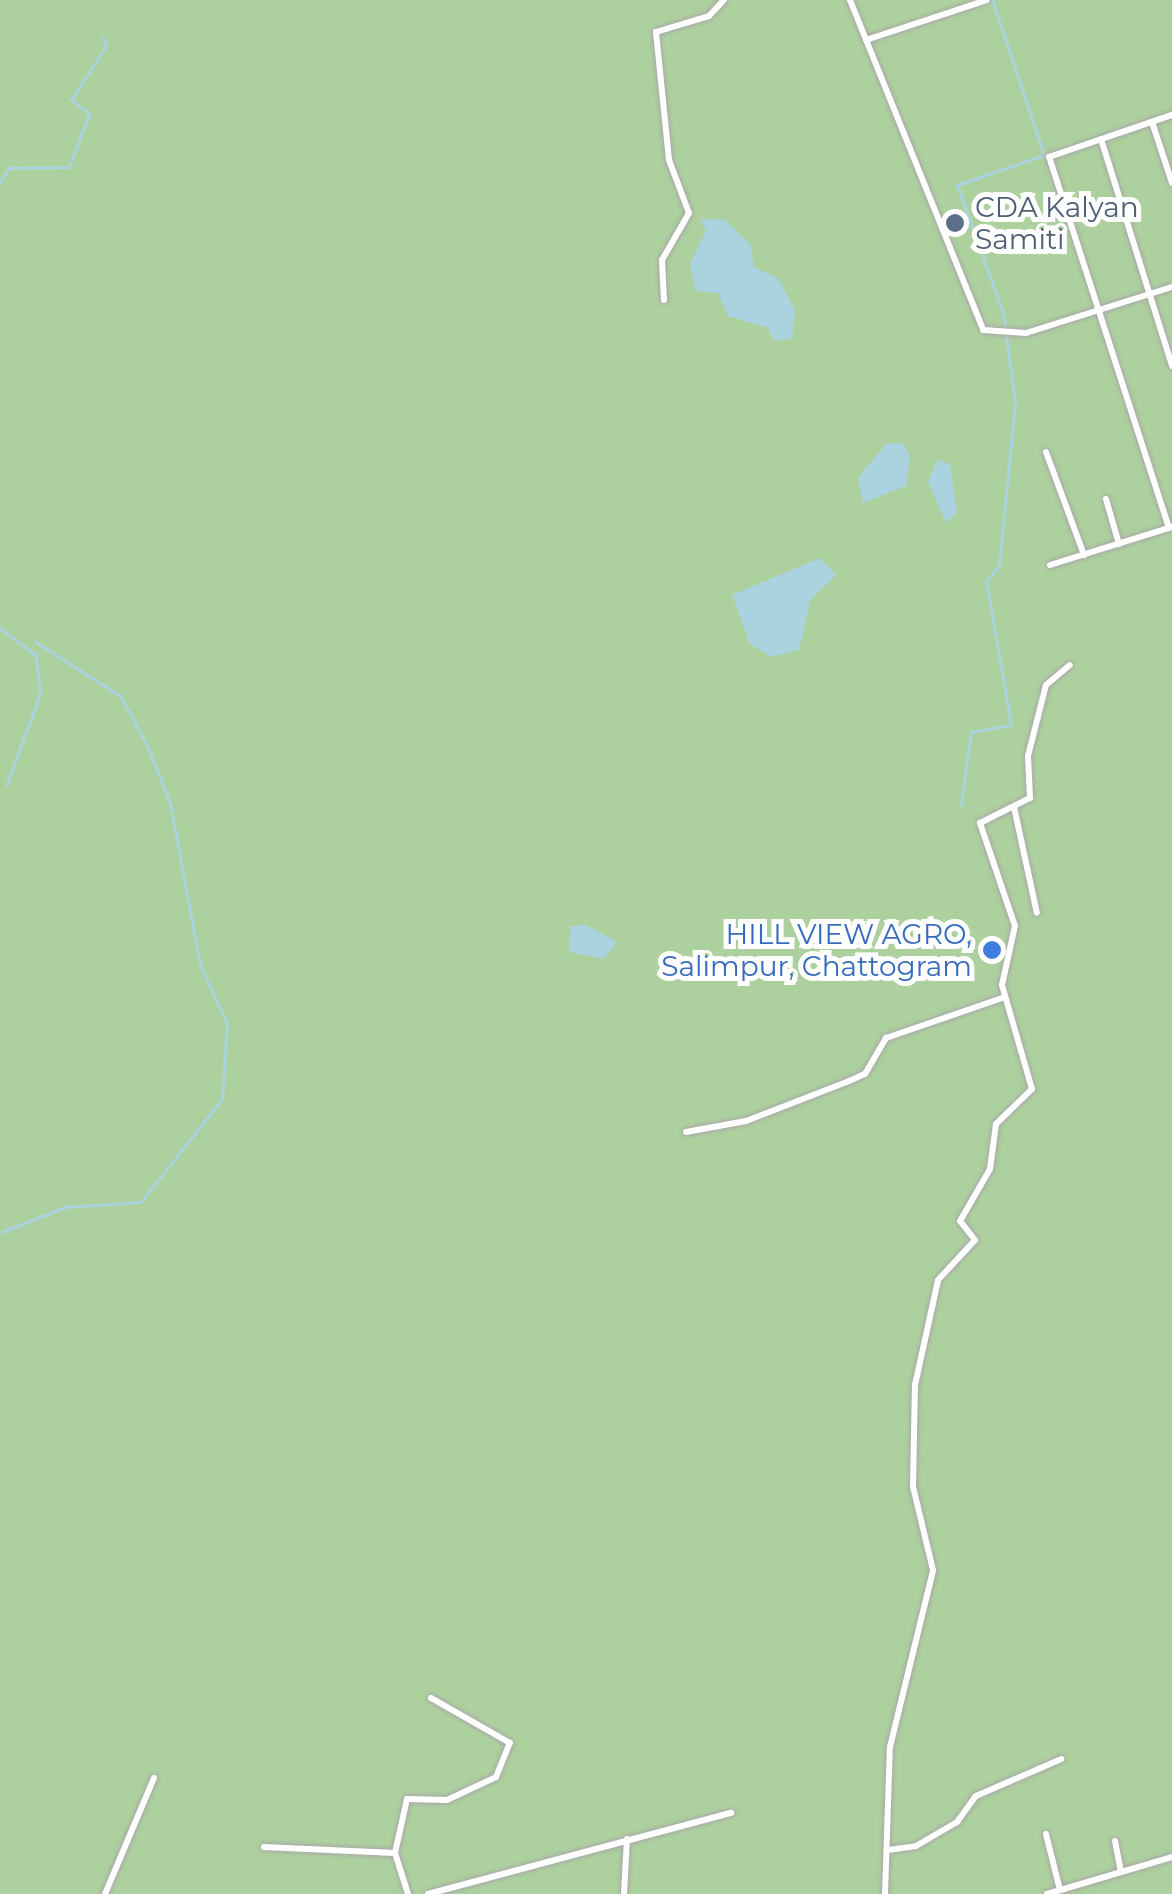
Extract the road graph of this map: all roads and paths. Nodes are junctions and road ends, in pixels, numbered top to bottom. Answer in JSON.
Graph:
{"nodes":[{"id":1,"x":724,"y":0,"type":"edge"},
{"id":2,"x":850,"y":0,"type":"edge"},
{"id":3,"x":987,"y":0,"type":"edge"},
{"id":4,"x":866,"y":40,"type":"junction"},
{"id":5,"x":1172,"y":115,"type":"edge"},
{"id":6,"x":1152,"y":122,"type":"junction"},
{"id":7,"x":1101,"y":140,"type":"junction"},
{"id":8,"x":1172,"y":183,"type":"edge"},
{"id":9,"x":1172,"y":287,"type":"edge"},
{"id":10,"x":1148,"y":295,"type":"junction"},
{"id":11,"x":664,"y":300,"type":"dead end"},
{"id":12,"x":1100,"y":311,"type":"junction"},
{"id":13,"x":1172,"y":366,"type":"edge"},
{"id":14,"x":1046,"y":452,"type":"dead end"},
{"id":15,"x":1106,"y":498,"type":"dead end"},
{"id":16,"x":1170,"y":528,"type":"edge"},
{"id":17,"x":1119,"y":544,"type":"junction"},
{"id":18,"x":1084,"y":555,"type":"junction"},
{"id":19,"x":1050,"y":565,"type":"dead end"},
{"id":20,"x":1070,"y":665,"type":"dead end"},
{"id":21,"x":1014,"y":807,"type":"junction"},
{"id":22,"x":1038,"y":913,"type":"dead end"},
{"id":23,"x":1005,"y":997,"type":"junction"},
{"id":24,"x":686,"y":1132,"type":"dead end"},
{"id":25,"x":431,"y":1698,"type":"dead end"},
{"id":26,"x":1061,"y":1760,"type":"dead end"},
{"id":27,"x":154,"y":1778,"type":"dead end"},
{"id":28,"x":732,"y":1813,"type":"dead end"},
{"id":29,"x":1046,"y":1834,"type":"dead end"},
{"id":30,"x":627,"y":1839,"type":"junction"},
{"id":31,"x":1115,"y":1840,"type":"dead end"},
{"id":32,"x":264,"y":1847,"type":"dead end"},
{"id":33,"x":888,"y":1850,"type":"junction"},
{"id":34,"x":395,"y":1852,"type":"junction"},
{"id":35,"x":1172,"y":1857,"type":"edge"},
{"id":36,"x":1121,"y":1871,"type":"junction"},
{"id":37,"x":1060,"y":1890,"type":"junction"},
{"id":38,"x":447,"y":1892,"type":"edge"},
{"id":39,"x":104,"y":1894,"type":"edge"},
{"id":40,"x":408,"y":1894,"type":"edge"},
{"id":41,"x":428,"y":1894,"type":"edge"},
{"id":42,"x":624,"y":1894,"type":"edge"},
{"id":43,"x":885,"y":1894,"type":"edge"},
{"id":44,"x":1047,"y":1894,"type":"edge"}],
"edges":[{"from":1,"to":11,"type":"street"},
{"from":2,"to":4,"type":"street"},
{"from":3,"to":4,"type":"street"},
{"from":4,"to":12,"type":"street"},
{"from":5,"to":6,"type":"street"},
{"from":6,"to":7,"type":"street"},
{"from":6,"to":8,"type":"street"},
{"from":7,"to":10,"type":"street"},
{"from":7,"to":12,"type":"street"},
{"from":9,"to":10,"type":"street"},
{"from":10,"to":12,"type":"street"},
{"from":10,"to":13,"type":"street"},
{"from":12,"to":16,"type":"street"},
{"from":14,"to":18,"type":"street"},
{"from":15,"to":17,"type":"street"},
{"from":16,"to":17,"type":"street"},
{"from":17,"to":18,"type":"street"},
{"from":18,"to":19,"type":"street"},
{"from":20,"to":21,"type":"street"},
{"from":21,"to":22,"type":"street"},
{"from":21,"to":23,"type":"street"},
{"from":23,"to":24,"type":"street"},
{"from":23,"to":33,"type":"street"},
{"from":25,"to":34,"type":"street"},
{"from":26,"to":33,"type":"street"},
{"from":27,"to":39,"type":"street"},
{"from":28,"to":30,"type":"street"},
{"from":29,"to":37,"type":"street"},
{"from":30,"to":38,"type":"street"},
{"from":30,"to":42,"type":"street"},
{"from":31,"to":36,"type":"street"},
{"from":32,"to":34,"type":"street"},
{"from":33,"to":43,"type":"street"},
{"from":34,"to":40,"type":"street"},
{"from":35,"to":36,"type":"street"},
{"from":36,"to":37,"type":"street"},
{"from":37,"to":44,"type":"street"},
{"from":38,"to":41,"type":"street"}]}
